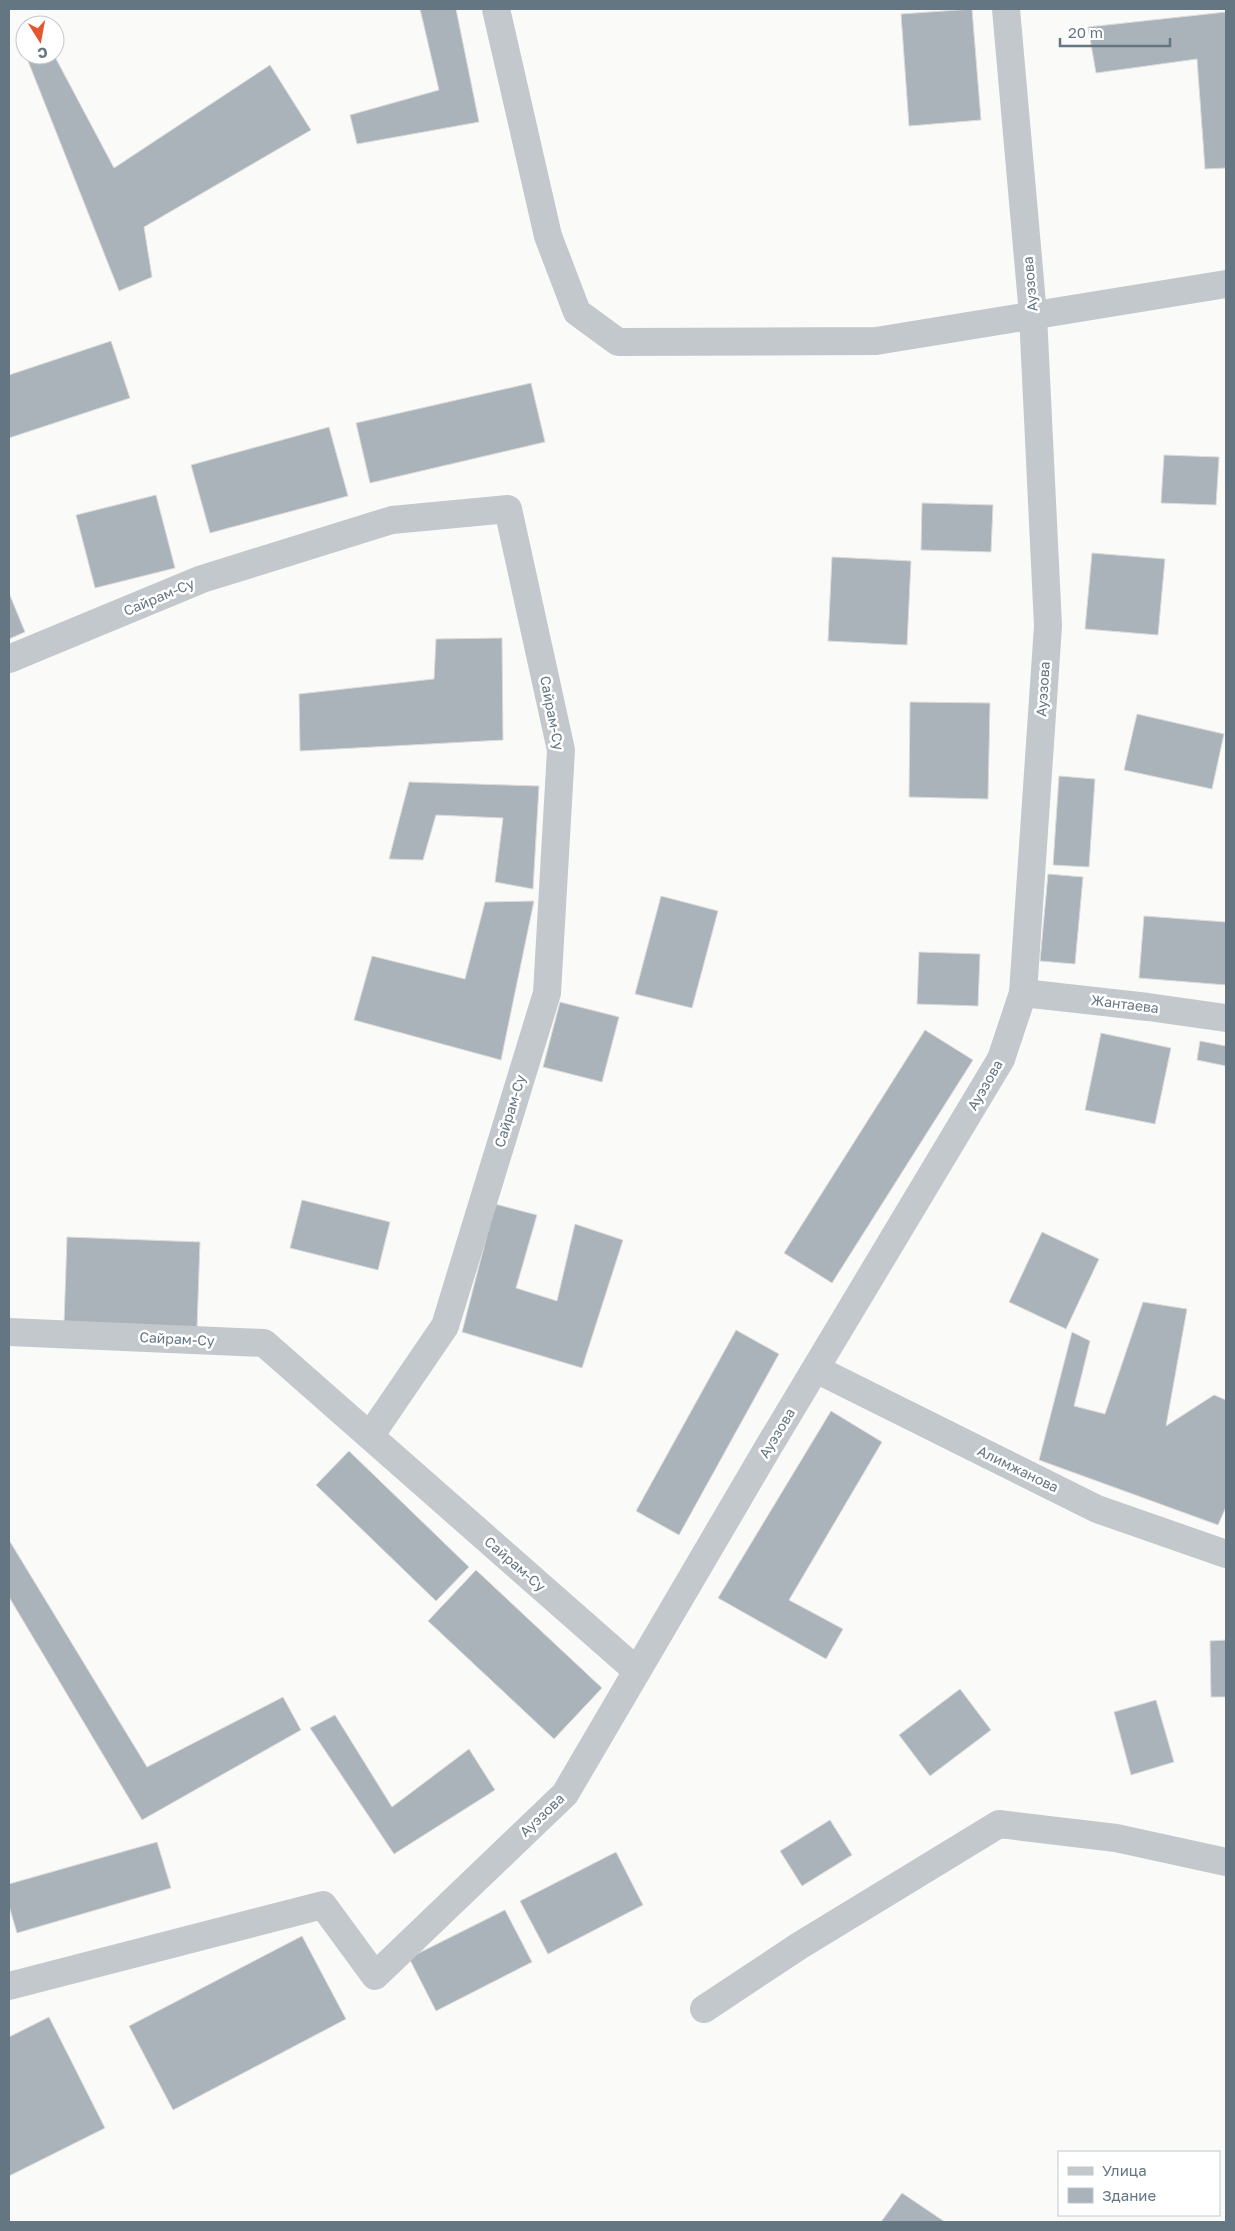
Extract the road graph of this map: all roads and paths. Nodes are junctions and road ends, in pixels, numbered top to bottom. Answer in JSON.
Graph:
{"nodes":[{"id":1,"x":496,"y":9,"type":"edge"},
{"id":2,"x":1006,"y":9,"type":"edge"},
{"id":3,"x":1226,"y":284,"type":"edge"},
{"id":4,"x":1033,"y":315,"type":"junction"},
{"id":5,"x":9,"y":659,"type":"edge"},
{"id":6,"x":1022,"y":992,"type":"junction"},
{"id":7,"x":1226,"y":1018,"type":"edge"},
{"id":8,"x":9,"y":1332,"type":"edge"},
{"id":9,"x":816,"y":1369,"type":"junction"},
{"id":10,"x":370,"y":1436,"type":"junction"},
{"id":11,"x":1226,"y":1554,"type":"edge"},
{"id":12,"x":637,"y":1671,"type":"junction"},
{"id":13,"x":1226,"y":1862,"type":"edge"},
{"id":14,"x":9,"y":1986,"type":"edge"},
{"id":15,"x":704,"y":2009,"type":"dead end"}],
"edges":[{"from":1,"to":4,"type":"street"},
{"from":2,"to":4,"type":"street","name":"Ауэзова"},
{"from":3,"to":4,"type":"street"},
{"from":4,"to":6,"type":"street","name":"Ауэзова"},
{"from":5,"to":10,"type":"street","name":"Сайрам-Су"},
{"from":6,"to":7,"type":"street","name":"Жантаева"},
{"from":6,"to":9,"type":"street","name":"Ауэзова"},
{"from":8,"to":10,"type":"street","name":"Сайрам-Су"},
{"from":9,"to":11,"type":"street","name":"Алимжанова"},
{"from":9,"to":12,"type":"street","name":"Ауэзова"},
{"from":10,"to":12,"type":"street","name":"Сайрам-Су"},
{"from":12,"to":14,"type":"street","name":"Ауэзова"},
{"from":13,"to":15,"type":"street"}]}
